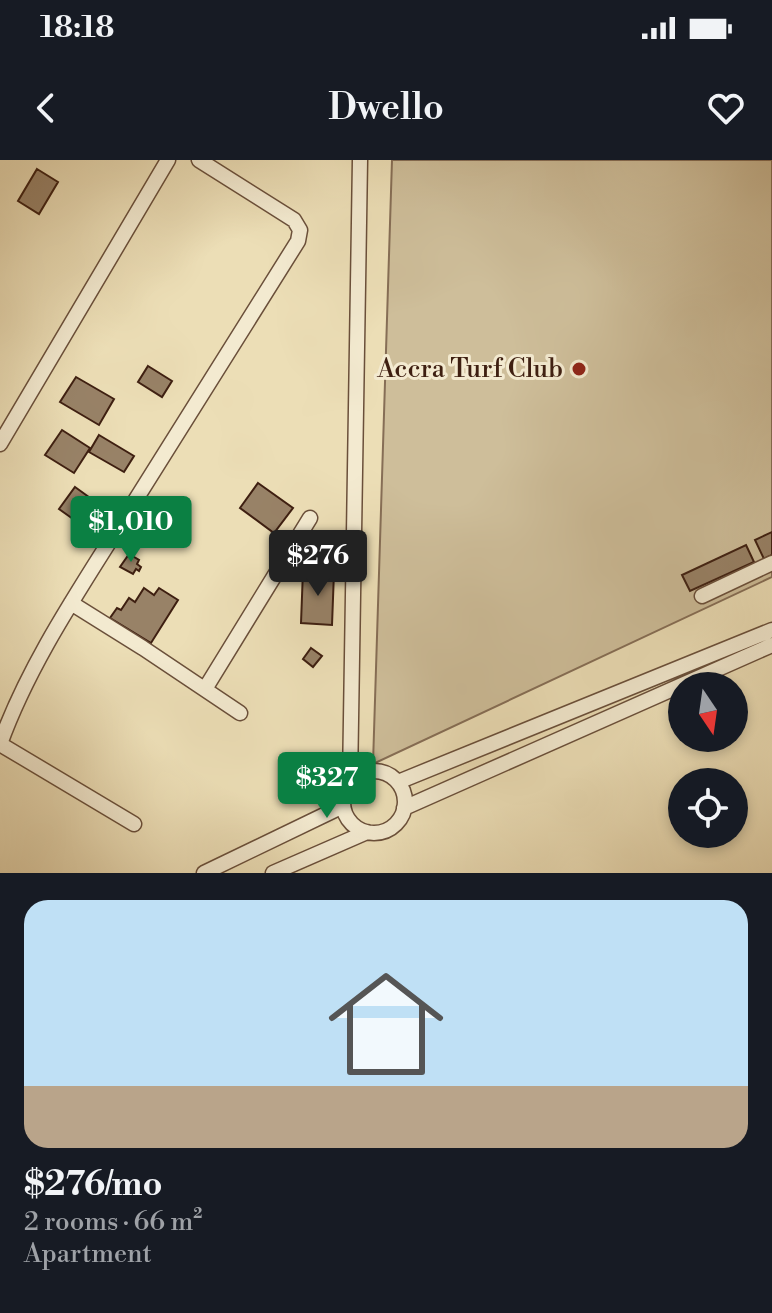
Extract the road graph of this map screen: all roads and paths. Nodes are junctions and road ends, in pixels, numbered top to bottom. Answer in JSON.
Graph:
{"nodes":[{"id":1,"x":168,"y":160,"type":"edge"},
{"id":2,"x":199,"y":160,"type":"edge"},
{"id":3,"x":360,"y":160,"type":"edge"},
{"id":4,"x":0,"y":443,"type":"edge"},
{"id":5,"x":310,"y":518,"type":"dead end"},
{"id":6,"x":772,"y":563,"type":"edge"},
{"id":7,"x":702,"y":596,"type":"dead end"},
{"id":8,"x":71,"y":603,"type":"junction"},
{"id":9,"x":772,"y":630,"type":"edge"},
{"id":10,"x":772,"y":645,"type":"edge"},
{"id":11,"x":205,"y":689,"type":"junction"},
{"id":12,"x":240,"y":713,"type":"dead end"},
{"id":13,"x":0,"y":744,"type":"edge"},
{"id":14,"x":350,"y":782,"type":"junction"},
{"id":15,"x":398,"y":782,"type":"junction"},
{"id":16,"x":343,"y":806,"type":"junction"},
{"id":17,"x":404,"y":808,"type":"junction"},
{"id":18,"x":134,"y":824,"type":"dead end"},
{"id":19,"x":367,"y":832,"type":"junction"},
{"id":20,"x":204,"y":873,"type":"edge"},
{"id":21,"x":273,"y":873,"type":"edge"}],
"edges":[{"from":1,"to":4,"type":"street"},
{"from":2,"to":8,"type":"street"},
{"from":3,"to":14,"type":"street"},
{"from":5,"to":11,"type":"street"},
{"from":6,"to":7,"type":"street"},
{"from":8,"to":11,"type":"street"},
{"from":8,"to":13,"type":"street"},
{"from":9,"to":15,"type":"street"},
{"from":10,"to":17,"type":"street"},
{"from":11,"to":12,"type":"street"},
{"from":13,"to":18,"type":"street"},
{"from":14,"to":15,"type":"street"},
{"from":14,"to":16,"type":"street"},
{"from":15,"to":17,"type":"street"},
{"from":16,"to":19,"type":"street"},
{"from":16,"to":20,"type":"street"},
{"from":17,"to":19,"type":"street"},
{"from":19,"to":21,"type":"street"}]}
